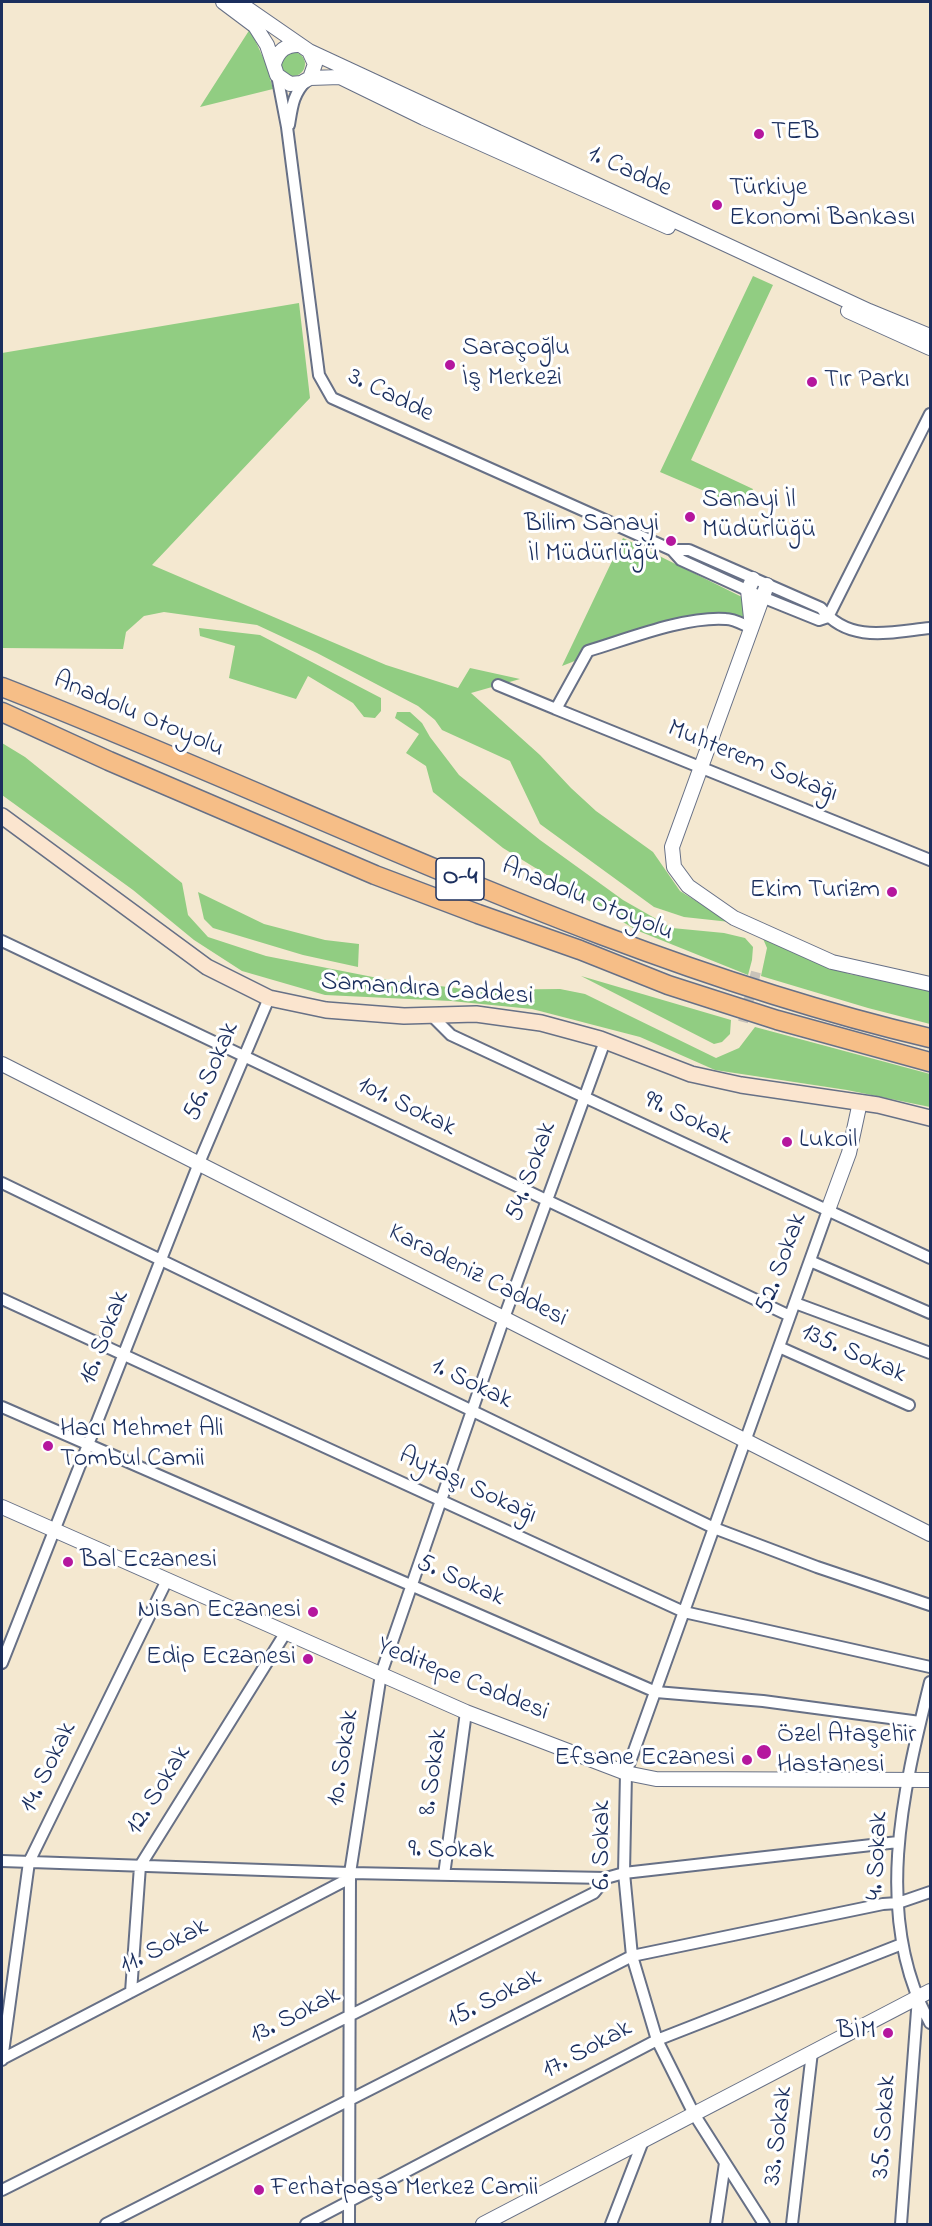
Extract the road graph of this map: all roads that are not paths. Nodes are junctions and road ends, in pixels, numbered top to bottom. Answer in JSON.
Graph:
{"nodes":[{"id":1,"x":223,"y":2,"type":"edge"},
{"id":2,"x":237,"y":2,"type":"edge"},
{"id":3,"x":305,"y":48,"type":"junction"},
{"id":4,"x":275,"y":70,"type":"junction"},
{"id":5,"x":308,"y":79,"type":"junction"},
{"id":6,"x":288,"y":134,"type":"junction"},
{"id":7,"x":795,"y":281,"type":"junction"},
{"id":8,"x":871,"y":317,"type":"junction"},
{"id":9,"x":930,"y":336,"type":"edge"},
{"id":10,"x":930,"y":348,"type":"edge"},
{"id":11,"x":930,"y":402,"type":"edge"},
{"id":12,"x":930,"y":414,"type":"edge"},
{"id":13,"x":919,"y":433,"type":"junction"},
{"id":14,"x":751,"y":585,"type":"junction"},
{"id":15,"x":764,"y":591,"type":"junction"},
{"id":16,"x":828,"y":617,"type":"junction"},
{"id":17,"x":752,"y":628,"type":"junction"},
{"id":18,"x":930,"y":628,"type":"edge"},
{"id":19,"x":498,"y":685,"type":"dead end"},
{"id":20,"x":2,"y":687,"type":"edge"},
{"id":21,"x":556,"y":709,"type":"junction"},
{"id":22,"x":2,"y":712,"type":"edge"},
{"id":23,"x":700,"y":768,"type":"junction"},
{"id":24,"x":2,"y":816,"type":"edge"},
{"id":25,"x":930,"y":860,"type":"edge"},
{"id":26,"x":2,"y":941,"type":"edge"},
{"id":27,"x":930,"y":984,"type":"edge"},
{"id":28,"x":269,"y":998,"type":"junction"},
{"id":29,"x":431,"y":1015,"type":"junction"},
{"id":30,"x":930,"y":1038,"type":"edge"},
{"id":31,"x":605,"y":1041,"type":"junction"},
{"id":32,"x":244,"y":1056,"type":"junction"},
{"id":33,"x":930,"y":1062,"type":"edge"},
{"id":34,"x":2,"y":1064,"type":"edge"},
{"id":35,"x":584,"y":1098,"type":"junction"},
{"id":36,"x":860,"y":1102,"type":"junction"},
{"id":37,"x":930,"y":1118,"type":"edge"},
{"id":38,"x":199,"y":1163,"type":"junction"},
{"id":39,"x":2,"y":1183,"type":"edge"},
{"id":40,"x":547,"y":1200,"type":"junction"},
{"id":41,"x":828,"y":1210,"type":"junction"},
{"id":42,"x":930,"y":1258,"type":"edge"},
{"id":43,"x":160,"y":1259,"type":"junction"},
{"id":44,"x":810,"y":1261,"type":"junction"},
{"id":45,"x":2,"y":1299,"type":"edge"},
{"id":46,"x":795,"y":1303,"type":"junction"},
{"id":47,"x":930,"y":1313,"type":"edge"},
{"id":48,"x":790,"y":1316,"type":"junction"},
{"id":49,"x":504,"y":1318,"type":"junction"},
{"id":50,"x":779,"y":1347,"type":"junction"},
{"id":51,"x":930,"y":1353,"type":"edge"},
{"id":52,"x":124,"y":1355,"type":"junction"},
{"id":53,"x":909,"y":1405,"type":"dead end"},
{"id":54,"x":2,"y":1407,"type":"edge"},
{"id":55,"x":472,"y":1411,"type":"junction"},
{"id":56,"x":745,"y":1440,"type":"junction"},
{"id":57,"x":88,"y":1444,"type":"junction"},
{"id":58,"x":441,"y":1500,"type":"junction"},
{"id":59,"x":2,"y":1508,"type":"edge"},
{"id":60,"x":714,"y":1528,"type":"junction"},
{"id":61,"x":53,"y":1530,"type":"junction"},
{"id":62,"x":930,"y":1534,"type":"edge"},
{"id":63,"x":167,"y":1580,"type":"junction"},
{"id":64,"x":412,"y":1585,"type":"junction"},
{"id":65,"x":930,"y":1605,"type":"edge"},
{"id":66,"x":684,"y":1612,"type":"junction"},
{"id":67,"x":286,"y":1632,"type":"junction"},
{"id":68,"x":2,"y":1663,"type":"edge"},
{"id":69,"x":930,"y":1667,"type":"edge"},
{"id":70,"x":381,"y":1674,"type":"junction"},
{"id":71,"x":930,"y":1682,"type":"edge"},
{"id":72,"x":656,"y":1692,"type":"junction"},
{"id":73,"x":466,"y":1712,"type":"junction"},
{"id":74,"x":920,"y":1722,"type":"junction"},
{"id":75,"x":626,"y":1773,"type":"junction"},
{"id":76,"x":930,"y":1780,"type":"edge"},
{"id":77,"x":907,"y":1782,"type":"junction"},
{"id":78,"x":898,"y":1842,"type":"junction"},
{"id":79,"x":2,"y":1861,"type":"edge"},
{"id":80,"x":29,"y":1862,"type":"junction"},
{"id":81,"x":140,"y":1866,"type":"junction"},
{"id":82,"x":624,"y":1873,"type":"junction"},
{"id":83,"x":444,"y":1875,"type":"junction"},
{"id":84,"x":350,"y":1876,"type":"junction"},
{"id":85,"x":606,"y":1878,"type":"junction"},
{"id":86,"x":930,"y":1892,"type":"edge"},
{"id":87,"x":898,"y":1903,"type":"junction"},
{"id":88,"x":902,"y":1944,"type":"junction"},
{"id":89,"x":632,"y":1956,"type":"junction"},
{"id":90,"x":930,"y":1990,"type":"edge"},
{"id":91,"x":131,"y":1992,"type":"junction"},
{"id":92,"x":918,"y":1997,"type":"junction"},
{"id":93,"x":351,"y":2014,"type":"junction"},
{"id":94,"x":930,"y":2023,"type":"edge"},
{"id":95,"x":657,"y":2040,"type":"junction"},
{"id":96,"x":812,"y":2052,"type":"junction"},
{"id":97,"x":2,"y":2059,"type":"edge"},
{"id":98,"x":350,"y":2099,"type":"junction"},
{"id":99,"x":694,"y":2115,"type":"junction"},
{"id":100,"x":643,"y":2141,"type":"junction"},
{"id":101,"x":725,"y":2163,"type":"junction"},
{"id":102,"x":2,"y":2190,"type":"edge"},
{"id":103,"x":349,"y":2202,"type":"junction"},
{"id":104,"x":503,"y":2219,"type":"edge"},
{"id":105,"x":106,"y":2224,"type":"edge"},
{"id":106,"x":306,"y":2224,"type":"edge"},
{"id":107,"x":349,"y":2224,"type":"edge"},
{"id":108,"x":483,"y":2224,"type":"edge"},
{"id":109,"x":611,"y":2224,"type":"edge"},
{"id":110,"x":716,"y":2224,"type":"edge"},
{"id":111,"x":764,"y":2224,"type":"edge"},
{"id":112,"x":792,"y":2224,"type":"edge"},
{"id":113,"x":901,"y":2224,"type":"edge"}],
"edges":[{"from":1,"to":4,"type":"street"},
{"from":2,"to":3,"type":"street","name":"1. Cadde"},
{"from":3,"to":4,"type":"street"},
{"from":3,"to":5,"type":"street"},
{"from":3,"to":7,"type":"street","name":"1. Cadde"},
{"from":4,"to":5,"type":"street"},
{"from":4,"to":6,"type":"street","name":"3. Cadde"},
{"from":5,"to":6,"type":"street","name":"3. Cadde"},
{"from":5,"to":7,"type":"street","name":"1. Cadde"},
{"from":6,"to":14,"type":"street","name":"3. Cadde"},
{"from":7,"to":8,"type":"street","name":"1. Cadde"},
{"from":8,"to":9,"type":"street","name":"1. Cadde"},
{"from":8,"to":10,"type":"street","name":"1. Cadde"},
{"from":11,"to":13,"type":"street"},
{"from":12,"to":13,"type":"street"},
{"from":13,"to":16,"type":"street"},
{"from":14,"to":15,"type":"street","name":"3. Cadde"},
{"from":14,"to":17,"type":"street"},
{"from":15,"to":16,"type":"street","name":"3. Cadde"},
{"from":15,"to":17,"type":"street"},
{"from":16,"to":18,"type":"street"},
{"from":17,"to":21,"type":"street"},
{"from":17,"to":23,"type":"street"},
{"from":19,"to":21,"type":"street","name":"Muhterem Sokağı"},
{"from":20,"to":30,"type":"highway","name":"Anadolu Otoyolu","number":"O-4"},
{"from":21,"to":23,"type":"street","name":"Muhterem Sokağı"},
{"from":22,"to":33,"type":"highway","name":"Anadolu Otoyolu","number":"O-4"},
{"from":23,"to":25,"type":"street","name":"Muhterem Sokağı"},
{"from":23,"to":27,"type":"street"},
{"from":24,"to":28,"type":"main road","name":"Samandıra Caddesi"},
{"from":26,"to":32,"type":"street","name":"101. Sokak"},
{"from":28,"to":29,"type":"main road","name":"Samandıra Caddesi"},
{"from":28,"to":32,"type":"street","name":"56. Sokak"},
{"from":29,"to":31,"type":"main road","name":"Samandıra Caddesi"},
{"from":29,"to":35,"type":"street","name":"99. Sokak"},
{"from":31,"to":35,"type":"street","name":"54. Sokak"},
{"from":31,"to":36,"type":"main road","name":"Samandıra Caddesi"},
{"from":32,"to":38,"type":"street","name":"56. Sokak"},
{"from":32,"to":40,"type":"street","name":"101. Sokak"},
{"from":34,"to":38,"type":"street","name":"Karadeniz Caddesi"},
{"from":35,"to":40,"type":"street","name":"54. Sokak"},
{"from":35,"to":41,"type":"street","name":"99. Sokak"},
{"from":36,"to":37,"type":"main road","name":"Samandıra Caddesi"},
{"from":36,"to":41,"type":"street","name":"52. Sokak"},
{"from":38,"to":43,"type":"street","name":"16. Sokak"},
{"from":38,"to":49,"type":"street","name":"Karadeniz Caddesi"},
{"from":39,"to":43,"type":"street","name":"1. Sokak"},
{"from":40,"to":48,"type":"street","name":"101. Sokak"},
{"from":40,"to":49,"type":"street","name":"54. Sokak"},
{"from":41,"to":42,"type":"street","name":"99. Sokak"},
{"from":41,"to":44,"type":"street","name":"52. Sokak"},
{"from":43,"to":52,"type":"street","name":"16. Sokak"},
{"from":43,"to":55,"type":"street","name":"1. Sokak"},
{"from":44,"to":46,"type":"street","name":"52. Sokak"},
{"from":44,"to":47,"type":"street"},
{"from":45,"to":52,"type":"street","name":"Aytaşı Sokağı"},
{"from":46,"to":48,"type":"street","name":"52. Sokak"},
{"from":46,"to":51,"type":"street"},
{"from":48,"to":50,"type":"street","name":"52. Sokak"},
{"from":49,"to":55,"type":"street","name":"10. Sokak"},
{"from":49,"to":56,"type":"street","name":"Karadeniz Caddesi"},
{"from":50,"to":53,"type":"street","name":"135. Sokak"},
{"from":50,"to":56,"type":"street","name":"52. Sokak"},
{"from":52,"to":57,"type":"street","name":"16. Sokak"},
{"from":52,"to":58,"type":"street","name":"Aytaşı Sokağı"},
{"from":54,"to":57,"type":"street","name":"5. Sokak"},
{"from":55,"to":58,"type":"street","name":"10. Sokak"},
{"from":55,"to":60,"type":"street","name":"1. Sokak"},
{"from":56,"to":60,"type":"street","name":"6. Sokak"},
{"from":56,"to":62,"type":"street","name":"Karadeniz Caddesi"},
{"from":57,"to":61,"type":"street","name":"16. Sokak"},
{"from":57,"to":64,"type":"street","name":"5. Sokak"},
{"from":58,"to":64,"type":"street","name":"10. Sokak"},
{"from":58,"to":66,"type":"street","name":"Aytaşı Sokağı"},
{"from":59,"to":61,"type":"street","name":"Yeditepe Caddesi"},
{"from":60,"to":65,"type":"street","name":"1. Sokak"},
{"from":60,"to":66,"type":"street","name":"6. Sokak"},
{"from":61,"to":63,"type":"street","name":"Yeditepe Caddesi"},
{"from":61,"to":68,"type":"street","name":"16. Sokak"},
{"from":63,"to":67,"type":"street","name":"Yeditepe Caddesi"},
{"from":63,"to":80,"type":"street","name":"14. Sokak"},
{"from":64,"to":70,"type":"street","name":"10. Sokak"},
{"from":64,"to":72,"type":"street","name":"5. Sokak"},
{"from":66,"to":69,"type":"street","name":"Aytaşı Sokağı"},
{"from":66,"to":72,"type":"street","name":"6. Sokak"},
{"from":67,"to":70,"type":"street","name":"Yeditepe Caddesi"},
{"from":67,"to":81,"type":"street","name":"12. Sokak"},
{"from":70,"to":73,"type":"street","name":"Yeditepe Caddesi"},
{"from":70,"to":84,"type":"street","name":"10. Sokak"},
{"from":71,"to":74,"type":"street","name":"4. Sokak"},
{"from":72,"to":74,"type":"street","name":"5. Sokak"},
{"from":72,"to":75,"type":"street","name":"6. Sokak"},
{"from":73,"to":75,"type":"street","name":"Yeditepe Caddesi"},
{"from":73,"to":83,"type":"street","name":"8. Sokak"},
{"from":74,"to":77,"type":"street","name":"4. Sokak"},
{"from":75,"to":77,"type":"street","name":"Yeditepe Caddesi"},
{"from":75,"to":82,"type":"street","name":"6. Sokak"},
{"from":76,"to":77,"type":"street","name":"Yeditepe Caddesi"},
{"from":77,"to":78,"type":"street","name":"4. Sokak"},
{"from":78,"to":82,"type":"street","name":"9. Sokak"},
{"from":78,"to":87,"type":"street","name":"4. Sokak"},
{"from":79,"to":80,"type":"street","name":"9. Sokak"},
{"from":80,"to":81,"type":"street","name":"9. Sokak"},
{"from":80,"to":97,"type":"street","name":"14. Sokak"},
{"from":81,"to":84,"type":"street","name":"9. Sokak"},
{"from":81,"to":91,"type":"street","name":"12. Sokak"},
{"from":82,"to":85,"type":"street","name":"9. Sokak"},
{"from":82,"to":89,"type":"street","name":"6. Sokak"},
{"from":83,"to":84,"type":"street","name":"9. Sokak"},
{"from":83,"to":85,"type":"street","name":"9. Sokak"},
{"from":84,"to":91,"type":"street","name":"11. Sokak"},
{"from":84,"to":93,"type":"street","name":"10. Sokak"},
{"from":85,"to":93,"type":"street","name":"13. Sokak"},
{"from":86,"to":87,"type":"street","name":"15. Sokak"},
{"from":87,"to":88,"type":"street","name":"4. Sokak"},
{"from":87,"to":89,"type":"street","name":"15. Sokak"},
{"from":88,"to":92,"type":"street","name":"4. Sokak"},
{"from":88,"to":95,"type":"street","name":"17. Sokak"},
{"from":89,"to":95,"type":"street","name":"6. Sokak"},
{"from":89,"to":98,"type":"street","name":"15. Sokak"},
{"from":90,"to":92,"type":"street"},
{"from":91,"to":97,"type":"street","name":"11. Sokak"},
{"from":92,"to":94,"type":"street"},
{"from":92,"to":96,"type":"street"},
{"from":92,"to":113,"type":"street","name":"35. Sokak"},
{"from":93,"to":98,"type":"street","name":"10. Sokak"},
{"from":93,"to":102,"type":"street","name":"13. Sokak"},
{"from":95,"to":99,"type":"street","name":"6. Sokak"},
{"from":95,"to":103,"type":"street","name":"17. Sokak"},
{"from":96,"to":99,"type":"street"},
{"from":96,"to":112,"type":"street","name":"33. Sokak"},
{"from":98,"to":103,"type":"street","name":"10. Sokak"},
{"from":98,"to":105,"type":"street","name":"15. Sokak"},
{"from":99,"to":100,"type":"street"},
{"from":99,"to":101,"type":"street","name":"6. Sokak"},
{"from":100,"to":104,"type":"street"},
{"from":100,"to":109,"type":"street"},
{"from":101,"to":110,"type":"street"},
{"from":101,"to":111,"type":"street","name":"6. Sokak"},
{"from":103,"to":106,"type":"street","name":"17. Sokak"},
{"from":103,"to":107,"type":"street","name":"10. Sokak"},
{"from":104,"to":108,"type":"street"}]}
